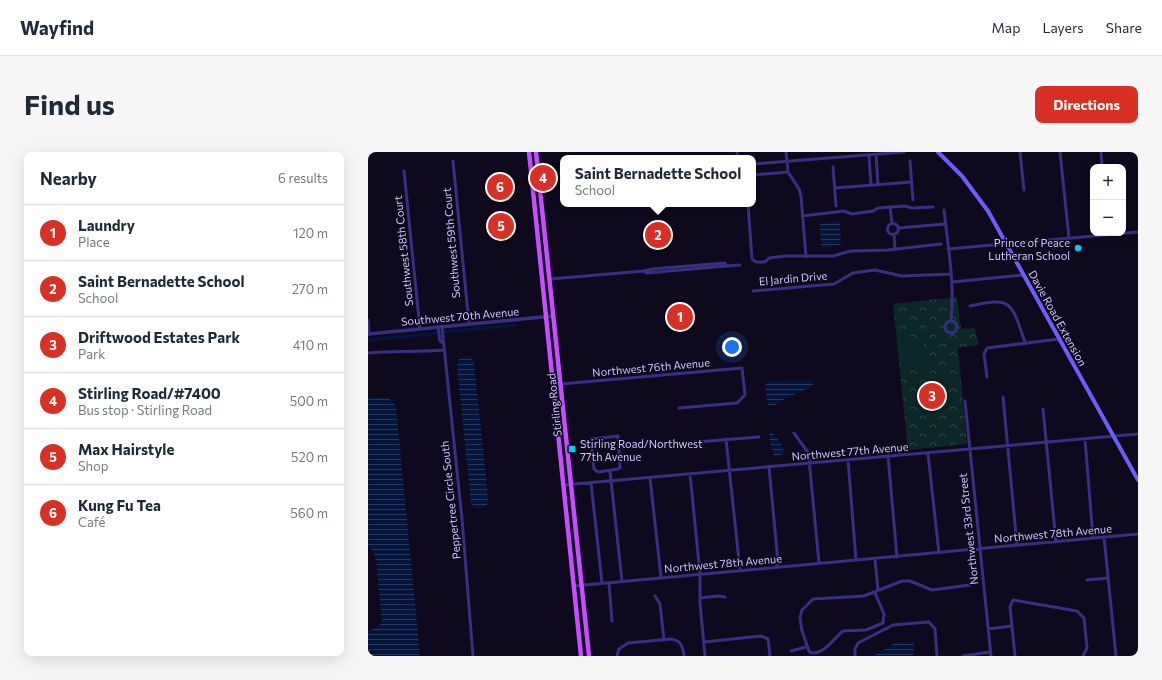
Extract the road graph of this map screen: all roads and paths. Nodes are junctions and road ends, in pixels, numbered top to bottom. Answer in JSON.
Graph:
{"nodes":[{"id":1,"x":529,"y":152,"type":"edge"},
{"id":2,"x":536,"y":152,"type":"edge"},
{"id":3,"x":786,"y":152,"type":"edge"},
{"id":4,"x":837,"y":152,"type":"edge"},
{"id":5,"x":904,"y":152,"type":"edge"},
{"id":6,"x":938,"y":152,"type":"edge"},
{"id":7,"x":1020,"y":152,"type":"edge"},
{"id":8,"x":1060,"y":152,"type":"edge"},
{"id":9,"x":1100,"y":152,"type":"edge"},
{"id":10,"x":876,"y":155,"type":"junction"},
{"id":11,"x":869,"y":156,"type":"junction"},
{"id":12,"x":838,"y":158,"type":"junction"},
{"id":13,"x":453,"y":161,"type":"dead end"},
{"id":14,"x":787,"y":161,"type":"junction"},
{"id":15,"x":910,"y":161,"type":"dead end"},
{"id":16,"x":756,"y":164,"type":"edge"},
{"id":17,"x":1102,"y":164,"type":"edge"},
{"id":18,"x":833,"y":167,"type":"dead end"},
{"id":19,"x":404,"y":171,"type":"dead end"},
{"id":20,"x":788,"y":172,"type":"junction"},
{"id":21,"x":756,"y":174,"type":"edge"},
{"id":22,"x":912,"y":182,"type":"junction"},
{"id":23,"x":878,"y":184,"type":"junction"},
{"id":24,"x":871,"y":185,"type":"junction"},
{"id":25,"x":834,"y":188,"type":"junction"},
{"id":26,"x":1024,"y":190,"type":"dead end"},
{"id":27,"x":913,"y":200,"type":"dead end"},
{"id":28,"x":836,"y":206,"type":"dead end"},
{"id":29,"x":748,"y":207,"type":"edge"},
{"id":30,"x":933,"y":207,"type":"dead end"},
{"id":31,"x":890,"y":208,"type":"junction"},
{"id":32,"x":944,"y":210,"type":"dead end"},
{"id":33,"x":802,"y":216,"type":"junction"},
{"id":34,"x":892,"y":223,"type":"junction"},
{"id":35,"x":945,"y":224,"type":"junction"},
{"id":36,"x":898,"y":228,"type":"junction"},
{"id":37,"x":1138,"y":232,"type":"edge"},
{"id":38,"x":1126,"y":233,"type":"edge"},
{"id":39,"x":894,"y":234,"type":"junction"},
{"id":40,"x":1090,"y":236,"type":"edge"},
{"id":41,"x":538,"y":238,"type":"junction"},
{"id":42,"x":545,"y":238,"type":"junction"},
{"id":43,"x":1069,"y":238,"type":"junction"},
{"id":44,"x":941,"y":244,"type":"dead end"},
{"id":45,"x":1006,"y":244,"type":"junction"},
{"id":46,"x":895,"y":249,"type":"junction"},
{"id":47,"x":948,"y":249,"type":"junction"},
{"id":48,"x":806,"y":257,"type":"junction"},
{"id":49,"x":740,"y":265,"type":"dead end"},
{"id":50,"x":951,"y":274,"type":"junction"},
{"id":51,"x":1024,"y":275,"type":"junction"},
{"id":52,"x":550,"y":279,"type":"junction"},
{"id":53,"x":952,"y":282,"type":"junction"},
{"id":54,"x":753,"y":291,"type":"dead end"},
{"id":55,"x":970,"y":306,"type":"dead end"},
{"id":56,"x":553,"y":316,"type":"junction"},
{"id":57,"x":546,"y":317,"type":"junction"},
{"id":58,"x":368,"y":320,"type":"edge"},
{"id":59,"x":951,"y":321,"type":"junction"},
{"id":60,"x":469,"y":324,"type":"junction"},
{"id":61,"x":440,"y":327,"type":"junction"},
{"id":62,"x":420,"y":329,"type":"junction"},
{"id":63,"x":369,"y":334,"type":"edge"},
{"id":64,"x":1059,"y":339,"type":"junction"},
{"id":65,"x":1025,"y":342,"type":"junction"},
{"id":66,"x":444,"y":350,"type":"junction"},
{"id":67,"x":368,"y":354,"type":"edge"},
{"id":68,"x":987,"y":377,"type":"dead end"},
{"id":69,"x":561,"y":384,"type":"junction"},
{"id":70,"x":1003,"y":397,"type":"dead end"},
{"id":71,"x":965,"y":401,"type":"dead end"},
{"id":72,"x":679,"y":408,"type":"dead end"},
{"id":73,"x":1043,"y":408,"type":"dead end"},
{"id":74,"x":794,"y":433,"type":"dead end"},
{"id":75,"x":1138,"y":434,"type":"edge"},
{"id":76,"x":1113,"y":436,"type":"junction"},
{"id":77,"x":759,"y":437,"type":"dead end"},
{"id":78,"x":726,"y":439,"type":"junction"},
{"id":79,"x":1085,"y":439,"type":"junction"},
{"id":80,"x":1046,"y":442,"type":"junction"},
{"id":81,"x":684,"y":443,"type":"dead end"},
{"id":82,"x":1008,"y":445,"type":"junction"},
{"id":83,"x":970,"y":449,"type":"junction"},
{"id":84,"x":928,"y":454,"type":"junction"},
{"id":85,"x":888,"y":456,"type":"junction"},
{"id":86,"x":848,"y":460,"type":"junction"},
{"id":87,"x":809,"y":464,"type":"junction"},
{"id":88,"x":768,"y":467,"type":"junction"},
{"id":89,"x":729,"y":470,"type":"junction"},
{"id":90,"x":610,"y":471,"type":"junction"},
{"id":91,"x":690,"y":474,"type":"junction"},
{"id":92,"x":650,"y":478,"type":"junction"},
{"id":93,"x":1138,"y":480,"type":"edge"},
{"id":94,"x":611,"y":481,"type":"junction"},
{"id":95,"x":591,"y":483,"type":"junction"},
{"id":96,"x":563,"y":485,"type":"junction"},
{"id":97,"x":571,"y":485,"type":"junction"},
{"id":98,"x":1138,"y":534,"type":"edge"},
{"id":99,"x":1104,"y":537,"type":"junction"},
{"id":100,"x":1093,"y":538,"type":"junction"},
{"id":101,"x":1056,"y":542,"type":"junction"},
{"id":102,"x":1017,"y":545,"type":"junction"},
{"id":103,"x":979,"y":549,"type":"junction"},
{"id":104,"x":939,"y":553,"type":"junction"},
{"id":105,"x":897,"y":556,"type":"junction"},
{"id":106,"x":875,"y":559,"type":"junction"},
{"id":107,"x":856,"y":560,"type":"junction"},
{"id":108,"x":819,"y":563,"type":"junction"},
{"id":109,"x":776,"y":567,"type":"junction"},
{"id":110,"x":740,"y":570,"type":"junction"},
{"id":111,"x":700,"y":574,"type":"junction"},
{"id":112,"x":661,"y":577,"type":"junction"},
{"id":113,"x":1108,"y":578,"type":"junction"},
{"id":114,"x":1087,"y":580,"type":"dead end"},
{"id":115,"x":622,"y":581,"type":"junction"},
{"id":116,"x":602,"y":583,"type":"junction"},
{"id":117,"x":609,"y":583,"type":"junction"},
{"id":118,"x":970,"y":585,"type":"dead end"},
{"id":119,"x":574,"y":586,"type":"junction"},
{"id":120,"x":582,"y":586,"type":"junction"},
{"id":121,"x":876,"y":591,"type":"junction"},
{"id":122,"x":655,"y":596,"type":"dead end"},
{"id":123,"x":700,"y":598,"type":"junction"},
{"id":124,"x":725,"y":598,"type":"dead end"},
{"id":125,"x":612,"y":621,"type":"dead end"},
{"id":126,"x":1012,"y":626,"type":"junction"},
{"id":127,"x":988,"y":629,"type":"junction"},
{"id":128,"x":664,"y":640,"type":"junction"},
{"id":129,"x":704,"y":642,"type":"junction"},
{"id":130,"x":806,"y":647,"type":"junction"},
{"id":131,"x":790,"y":651,"type":"dead end"},
{"id":132,"x":990,"y":654,"type":"edge"},
{"id":133,"x":473,"y":656,"type":"edge"},
{"id":134,"x":581,"y":656,"type":"edge"},
{"id":135,"x":589,"y":656,"type":"edge"},
{"id":136,"x":618,"y":656,"type":"edge"},
{"id":137,"x":684,"y":656,"type":"edge"},
{"id":138,"x":705,"y":656,"type":"edge"},
{"id":139,"x":770,"y":656,"type":"edge"},
{"id":140,"x":855,"y":656,"type":"edge"},
{"id":141,"x":937,"y":656,"type":"edge"},
{"id":142,"x":962,"y":656,"type":"edge"},
{"id":143,"x":1015,"y":656,"type":"edge"},
{"id":144,"x":1083,"y":656,"type":"edge"},
{"id":145,"x":1116,"y":656,"type":"edge"}],
"edges":[{"from":1,"to":41,"type":"main road","name":"Stirling Road"},
{"from":2,"to":42,"type":"main road","name":"Stirling Road"},
{"from":3,"to":14,"type":"street"},
{"from":4,"to":12,"type":"street"},
{"from":5,"to":10,"type":"street"},
{"from":6,"to":45,"type":"main road","name":"Davie Road Extension"},
{"from":7,"to":26,"type":"street"},
{"from":8,"to":43,"type":"street"},
{"from":9,"to":17,"type":"street"},
{"from":10,"to":11,"type":"street"},
{"from":10,"to":23,"type":"street"},
{"from":11,"to":12,"type":"street"},
{"from":11,"to":24,"type":"street"},
{"from":12,"to":14,"type":"street"},
{"from":13,"to":60,"type":"street","name":"Southwest 59th Court"},
{"from":14,"to":16,"type":"street"},
{"from":14,"to":20,"type":"street"},
{"from":15,"to":22,"type":"street"},
{"from":18,"to":25,"type":"street"},
{"from":19,"to":62,"type":"street","name":"Southwest 58th Court"},
{"from":20,"to":21,"type":"street"},
{"from":20,"to":33,"type":"street"},
{"from":22,"to":23,"type":"street"},
{"from":22,"to":27,"type":"street"},
{"from":23,"to":24,"type":"street"},
{"from":24,"to":25,"type":"street"},
{"from":25,"to":28,"type":"street"},
{"from":29,"to":48,"type":"street"},
{"from":30,"to":31,"type":"street"},
{"from":31,"to":33,"type":"street"},
{"from":31,"to":34,"type":"street"},
{"from":32,"to":35,"type":"street"},
{"from":33,"to":48,"type":"street"},
{"from":34,"to":36,"type":"street"},
{"from":34,"to":39,"type":"street"},
{"from":35,"to":36,"type":"street"},
{"from":35,"to":47,"type":"street"},
{"from":36,"to":39,"type":"street"},
{"from":37,"to":38,"type":"street"},
{"from":39,"to":46,"type":"street"},
{"from":40,"to":43,"type":"street"},
{"from":41,"to":42,"type":"main road"},
{"from":41,"to":57,"type":"main road","name":"Stirling Road"},
{"from":42,"to":52,"type":"main road","name":"Stirling Road"},
{"from":43,"to":45,"type":"street"},
{"from":44,"to":46,"type":"street"},
{"from":45,"to":47,"type":"street"},
{"from":45,"to":51,"type":"main road","name":"Davie Road Extension"},
{"from":46,"to":48,"type":"street"},
{"from":47,"to":50,"type":"street"},
{"from":49,"to":52,"type":"street"},
{"from":50,"to":53,"type":"street"},
{"from":50,"to":54,"type":"street","name":"El Jardin Drive"},
{"from":51,"to":53,"type":"street"},
{"from":51,"to":64,"type":"main road","name":"Davie Road Extension"},
{"from":52,"to":56,"type":"main road","name":"Stirling Road"},
{"from":53,"to":59,"type":"street"},
{"from":55,"to":65,"type":"street"},
{"from":56,"to":57,"type":"street","name":"Southwest 70th Avenue"},
{"from":56,"to":69,"type":"main road","name":"Stirling Road"},
{"from":57,"to":60,"type":"street","name":"Southwest 70th Avenue"},
{"from":57,"to":96,"type":"main road","name":"Stirling Road"},
{"from":58,"to":63,"type":"street"},
{"from":59,"to":59,"type":"street"},
{"from":60,"to":61,"type":"street","name":"Southwest 70th Avenue"},
{"from":61,"to":62,"type":"street","name":"Southwest 70th Avenue"},
{"from":61,"to":66,"type":"street","name":"Peppertree Circle South"},
{"from":62,"to":63,"type":"street","name":"Southwest 70th Avenue"},
{"from":64,"to":65,"type":"street"},
{"from":64,"to":76,"type":"main road","name":"Davie Road Extension"},
{"from":65,"to":68,"type":"street"},
{"from":66,"to":67,"type":"street"},
{"from":66,"to":133,"type":"street","name":"Peppertree Circle South"},
{"from":69,"to":72,"type":"street","name":"Northwest 76th Avenue"},
{"from":69,"to":97,"type":"main road","name":"Stirling Road"},
{"from":70,"to":82,"type":"street"},
{"from":71,"to":83,"type":"street","name":"Northwest 33rd Street"},
{"from":73,"to":80,"type":"street"},
{"from":74,"to":87,"type":"street"},
{"from":75,"to":76,"type":"street","name":"Northwest 77th Avenue"},
{"from":76,"to":79,"type":"street","name":"Northwest 77th Avenue"},
{"from":76,"to":93,"type":"main road","name":"Davie Road Extension"},
{"from":77,"to":78,"type":"street"},
{"from":78,"to":81,"type":"street"},
{"from":78,"to":89,"type":"street"},
{"from":79,"to":80,"type":"street","name":"Northwest 77th Avenue"},
{"from":79,"to":100,"type":"street"},
{"from":80,"to":82,"type":"street","name":"Northwest 77th Avenue"},
{"from":80,"to":101,"type":"street"},
{"from":82,"to":83,"type":"street","name":"Northwest 77th Avenue"},
{"from":82,"to":102,"type":"street"},
{"from":83,"to":84,"type":"street","name":"Northwest 77th Avenue"},
{"from":83,"to":103,"type":"street","name":"Northwest 33rd Street"},
{"from":84,"to":85,"type":"street","name":"Northwest 77th Avenue"},
{"from":84,"to":104,"type":"street"},
{"from":85,"to":86,"type":"street","name":"Northwest 77th Avenue"},
{"from":85,"to":105,"type":"street"},
{"from":86,"to":87,"type":"street","name":"Northwest 77th Avenue"},
{"from":86,"to":107,"type":"street"},
{"from":87,"to":88,"type":"street","name":"Northwest 77th Avenue"},
{"from":87,"to":108,"type":"street"},
{"from":88,"to":89,"type":"street","name":"Northwest 77th Avenue"},
{"from":88,"to":109,"type":"street"},
{"from":89,"to":91,"type":"street","name":"Northwest 77th Avenue"},
{"from":89,"to":110,"type":"street"},
{"from":90,"to":90,"type":"street"},
{"from":90,"to":94,"type":"street"},
{"from":91,"to":92,"type":"street","name":"Northwest 77th Avenue"},
{"from":91,"to":111,"type":"street"},
{"from":92,"to":94,"type":"street","name":"Northwest 77th Avenue"},
{"from":92,"to":112,"type":"street"},
{"from":94,"to":95,"type":"street","name":"Northwest 77th Avenue"},
{"from":94,"to":115,"type":"street"},
{"from":95,"to":97,"type":"street","name":"Northwest 77th Avenue"},
{"from":95,"to":116,"type":"street"},
{"from":96,"to":97,"type":"street","name":"Northwest 77th Avenue"},
{"from":96,"to":119,"type":"main road","name":"Stirling Road"},
{"from":97,"to":120,"type":"main road","name":"Stirling Road"},
{"from":98,"to":99,"type":"street","name":"Northwest 78th Avenue"},
{"from":99,"to":100,"type":"street","name":"Northwest 78th Avenue"},
{"from":99,"to":113,"type":"street"},
{"from":100,"to":101,"type":"street","name":"Northwest 78th Avenue"},
{"from":101,"to":102,"type":"street","name":"Northwest 78th Avenue"},
{"from":102,"to":103,"type":"street","name":"Northwest 78th Avenue"},
{"from":103,"to":104,"type":"street","name":"Northwest 78th Avenue"},
{"from":103,"to":127,"type":"street","name":"Northwest 33rd Street"},
{"from":104,"to":105,"type":"street","name":"Northwest 78th Avenue"},
{"from":105,"to":106,"type":"street","name":"Northwest 78th Avenue"},
{"from":106,"to":107,"type":"street","name":"Northwest 78th Avenue"},
{"from":106,"to":121,"type":"street"},
{"from":107,"to":108,"type":"street","name":"Northwest 78th Avenue"},
{"from":108,"to":109,"type":"street","name":"Northwest 78th Avenue"},
{"from":109,"to":110,"type":"street","name":"Northwest 78th Avenue"},
{"from":110,"to":111,"type":"street","name":"Northwest 78th Avenue"},
{"from":111,"to":112,"type":"street","name":"Northwest 78th Avenue"},
{"from":111,"to":123,"type":"street"},
{"from":112,"to":115,"type":"street","name":"Northwest 78th Avenue"},
{"from":113,"to":114,"type":"street"},
{"from":113,"to":145,"type":"street"},
{"from":115,"to":117,"type":"street","name":"Northwest 78th Avenue"},
{"from":116,"to":117,"type":"street","name":"Northwest 78th Avenue"},
{"from":116,"to":120,"type":"street","name":"Northwest 78th Avenue"},
{"from":117,"to":125,"type":"street"},
{"from":118,"to":121,"type":"street"},
{"from":119,"to":120,"type":"street","name":"Northwest 78th Avenue"},
{"from":119,"to":134,"type":"main road","name":"Stirling Road"},
{"from":120,"to":135,"type":"main road","name":"Stirling Road"},
{"from":121,"to":130,"type":"street"},
{"from":121,"to":130,"type":"street"},
{"from":122,"to":128,"type":"street"},
{"from":123,"to":124,"type":"street"},
{"from":123,"to":129,"type":"street"},
{"from":126,"to":127,"type":"street"},
{"from":126,"to":143,"type":"street"},
{"from":126,"to":144,"type":"street"},
{"from":127,"to":132,"type":"street","name":"Northwest 33rd Street"},
{"from":128,"to":136,"type":"street"},
{"from":128,"to":137,"type":"street"},
{"from":129,"to":138,"type":"street"},
{"from":129,"to":139,"type":"street"},
{"from":130,"to":131,"type":"street"},
{"from":132,"to":142,"type":"street"},
{"from":140,"to":141,"type":"street"}]}
